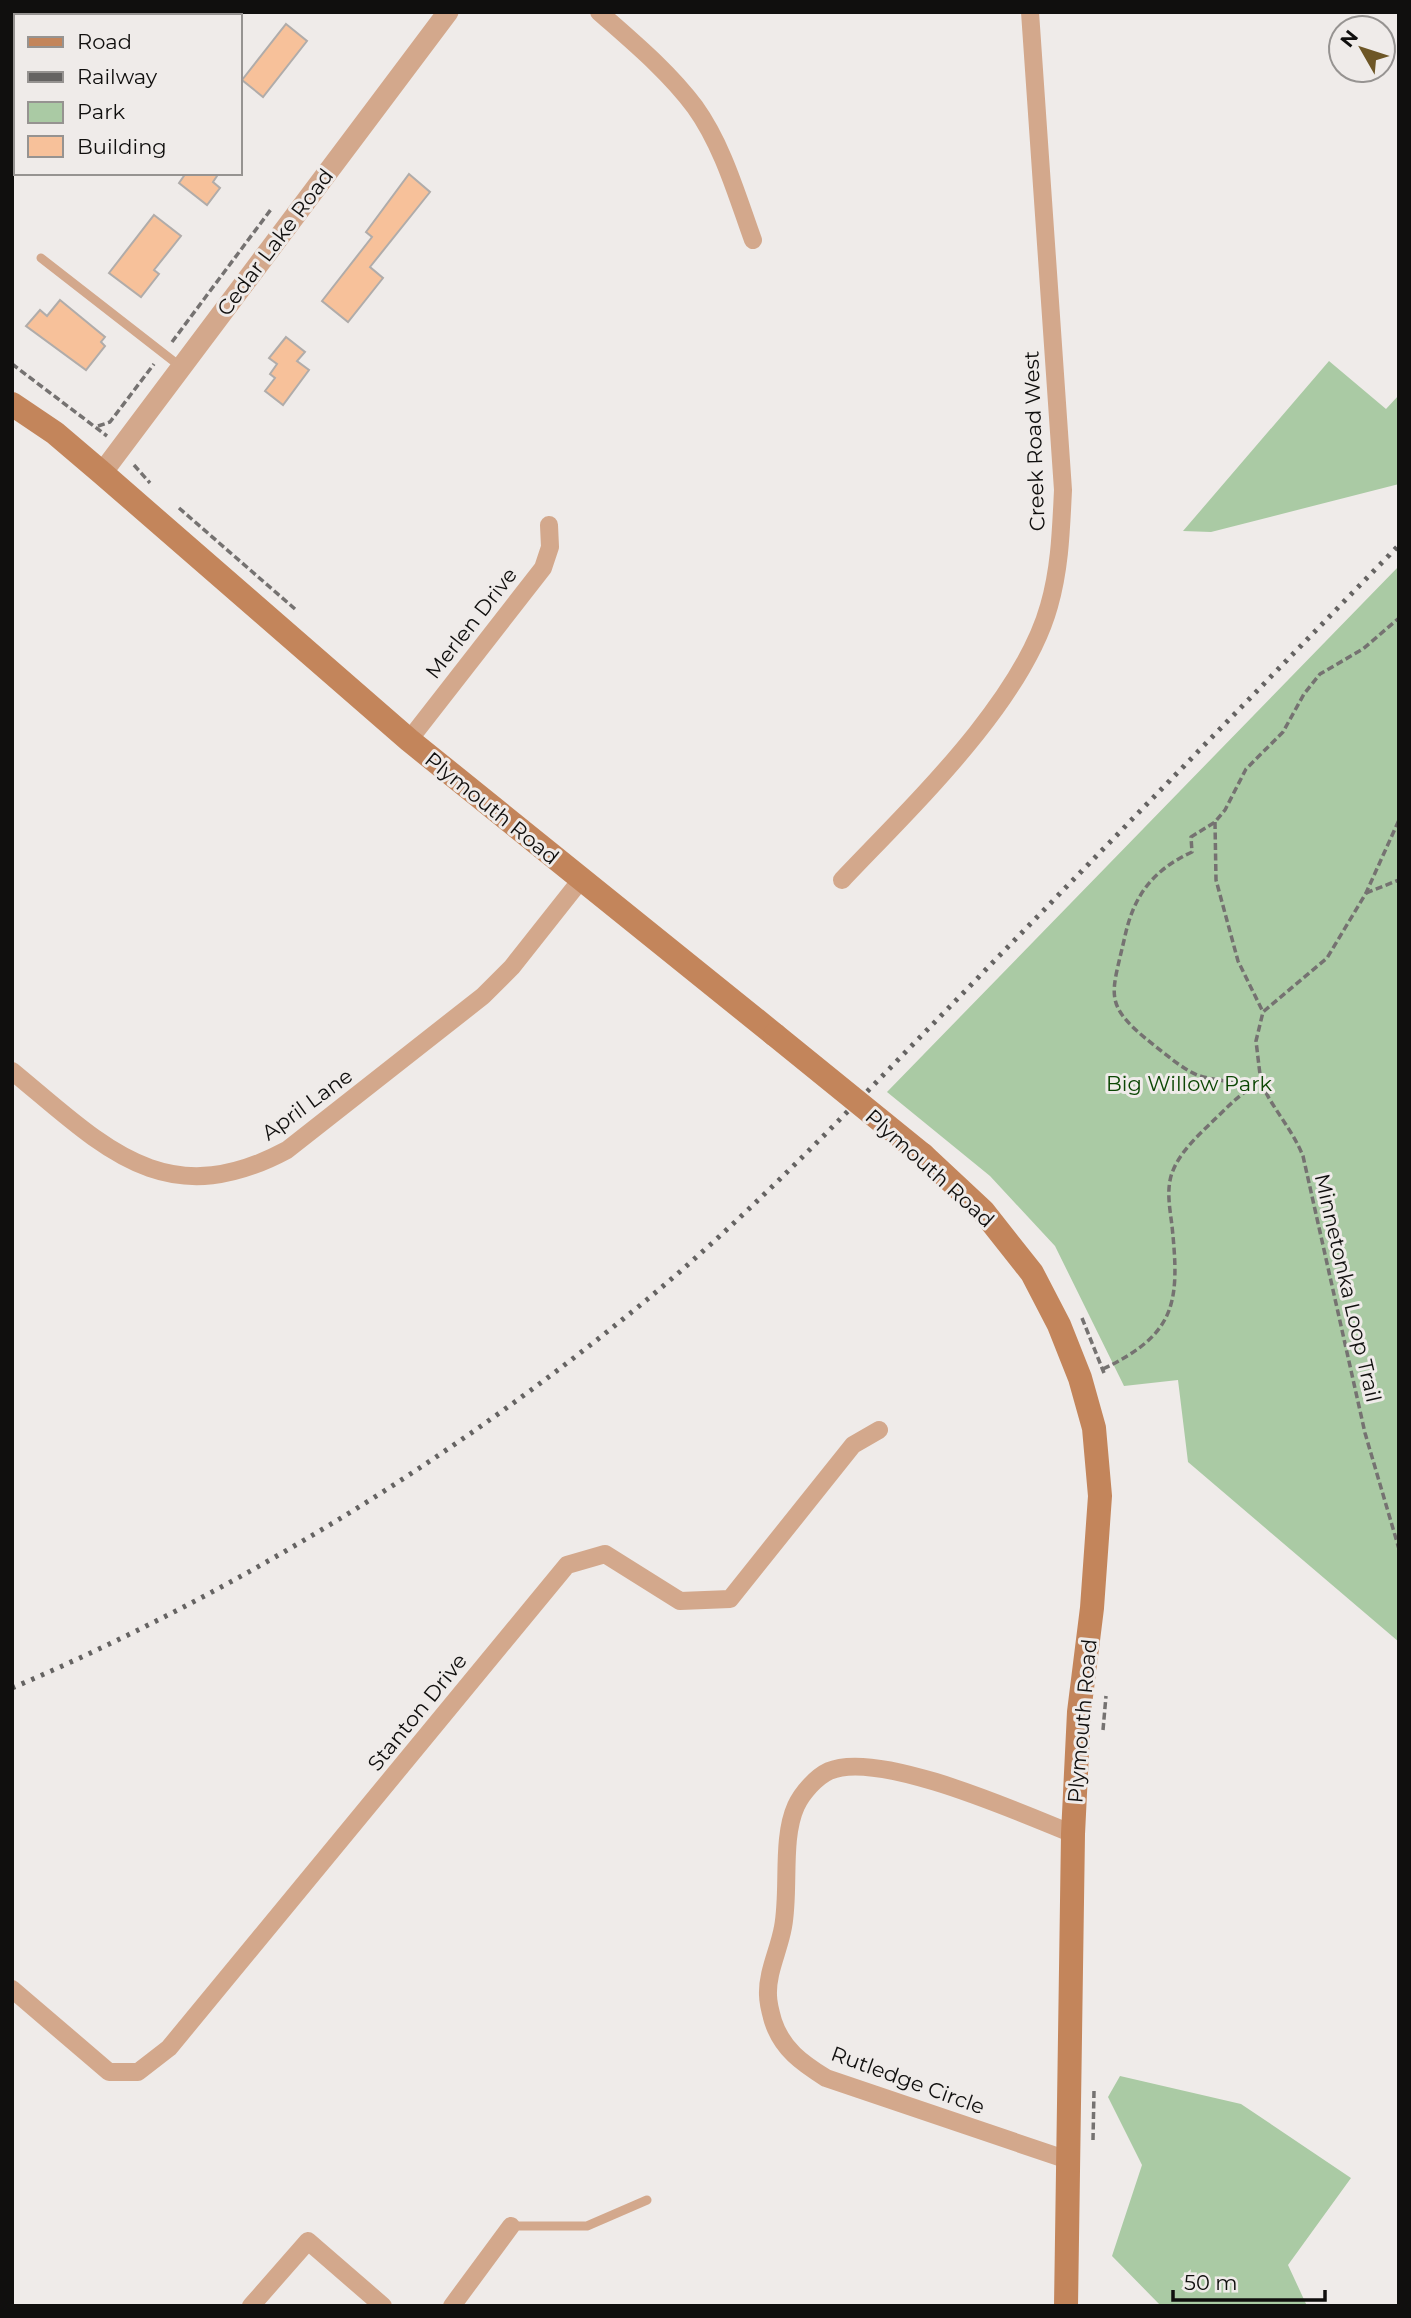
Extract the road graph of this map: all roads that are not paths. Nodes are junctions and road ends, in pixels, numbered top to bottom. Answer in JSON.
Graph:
{"nodes":[{"id":1,"x":448,"y":12,"type":"edge"},
{"id":2,"x":599,"y":12,"type":"edge"},
{"id":3,"x":1030,"y":12,"type":"edge"},
{"id":4,"x":753,"y":240,"type":"dead end"},
{"id":5,"x":41,"y":258,"type":"dead end"},
{"id":6,"x":181,"y":367,"type":"junction"},
{"id":7,"x":12,"y":404,"type":"edge"},
{"id":8,"x":102,"y":473,"type":"junction"},
{"id":9,"x":549,"y":525,"type":"dead end"},
{"id":10,"x":408,"y":740,"type":"junction"},
{"id":11,"x":842,"y":880,"type":"dead end"},
{"id":12,"x":580,"y":881,"type":"junction"},
{"id":13,"x":12,"y":1071,"type":"edge"},
{"id":14,"x":880,"y":1430,"type":"dead end"},
{"id":15,"x":1073,"y":1834,"type":"junction"},
{"id":16,"x":12,"y":1989,"type":"edge"},
{"id":17,"x":1068,"y":2160,"type":"junction"},
{"id":18,"x":647,"y":2200,"type":"dead end"},
{"id":19,"x":511,"y":2226,"type":"joint"},
{"id":20,"x":251,"y":2306,"type":"edge"},
{"id":21,"x":383,"y":2306,"type":"edge"},
{"id":22,"x":452,"y":2306,"type":"edge"},
{"id":23,"x":1066,"y":2306,"type":"edge"}],
"edges":[{"from":1,"to":6,"type":"street","name":"Cedar Lake Road"},
{"from":2,"to":4,"type":"street"},
{"from":3,"to":11,"type":"street","name":"Creek Road West"},
{"from":5,"to":6,"type":"lane"},
{"from":6,"to":8,"type":"street","name":"Cedar Lake Road"},
{"from":7,"to":8,"type":"main road","name":"Plymouth Road"},
{"from":8,"to":10,"type":"main road","name":"Plymouth Road"},
{"from":9,"to":10,"type":"street","name":"Merlen Drive"},
{"from":10,"to":12,"type":"main road","name":"Plymouth Road"},
{"from":12,"to":13,"type":"street","name":"April Lane"},
{"from":12,"to":15,"type":"main road","name":"Plymouth Road","bridge":true},
{"from":14,"to":16,"type":"street","name":"Stanton Drive"},
{"from":15,"to":17,"type":"main road","name":"Plymouth Road"},
{"from":15,"to":17,"type":"street","name":"Rutledge Circle"},
{"from":17,"to":23,"type":"main road","name":"Plymouth Road"},
{"from":18,"to":19,"type":"lane"},
{"from":19,"to":22,"type":"street"},
{"from":20,"to":21,"type":"street"}]}
